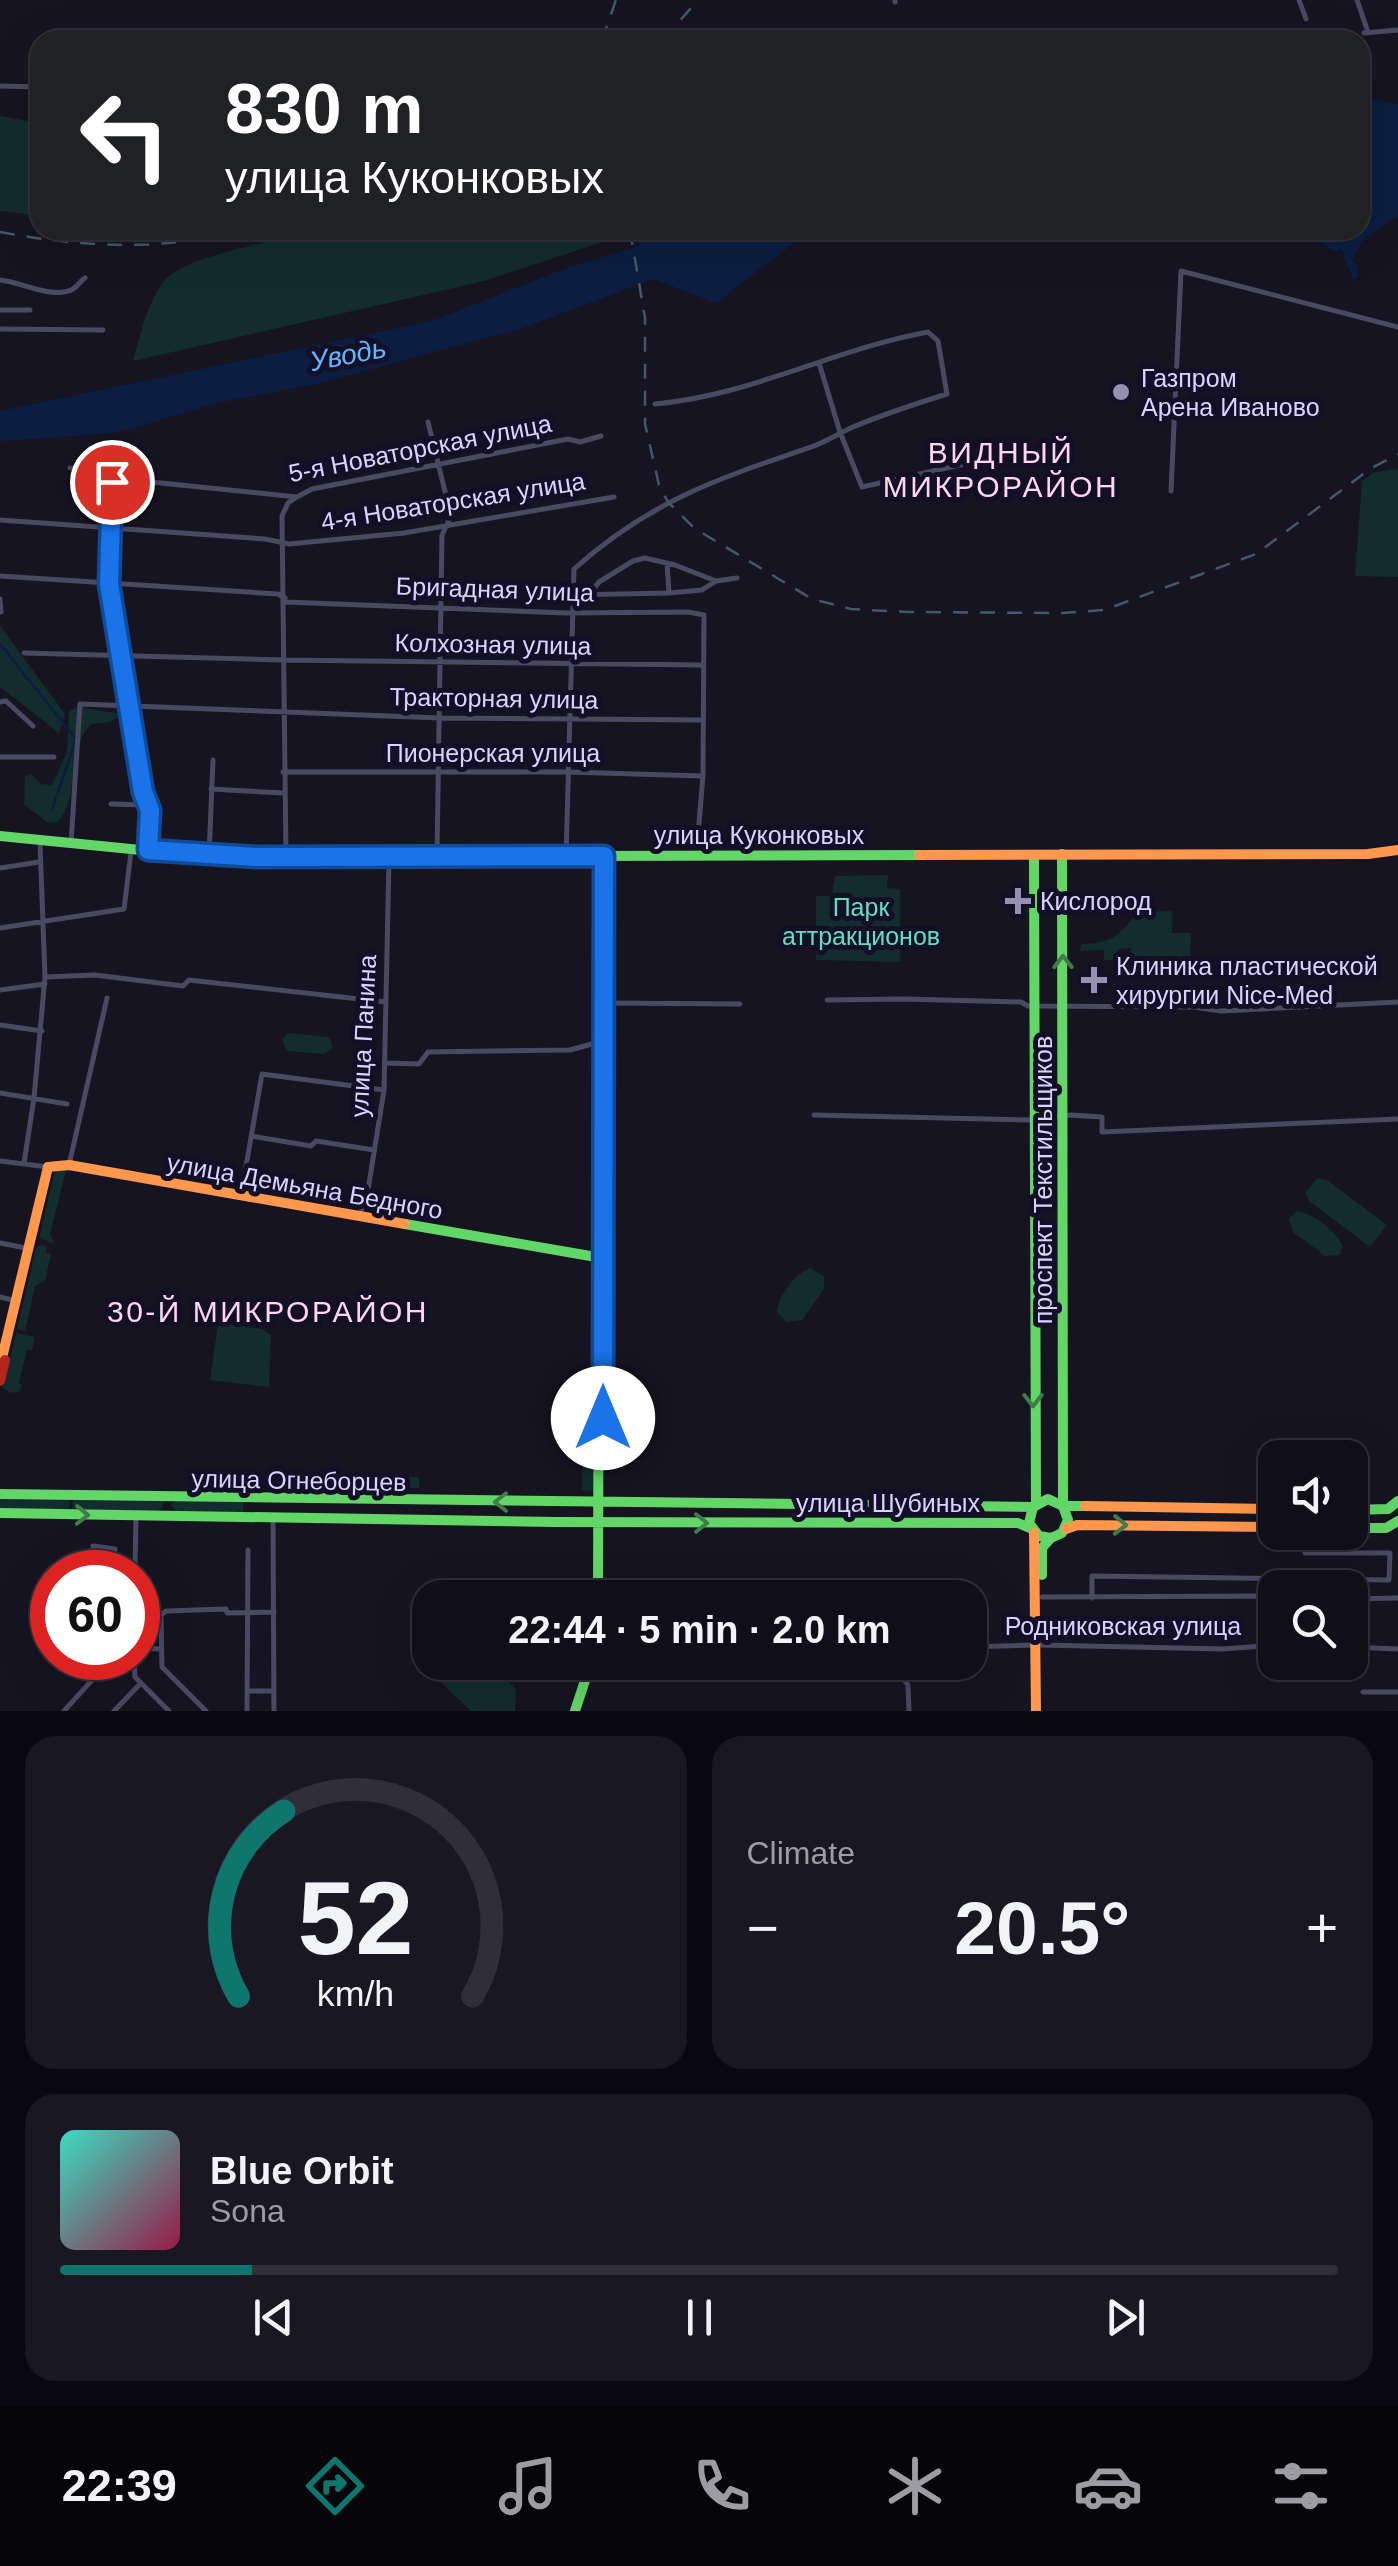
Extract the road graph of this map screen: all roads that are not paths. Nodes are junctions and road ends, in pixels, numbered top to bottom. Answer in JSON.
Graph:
{"nodes":[{"id":1,"x":1299,"y":0,"type":"edge"},
{"id":2,"x":1357,"y":0,"type":"edge"},
{"id":3,"x":1306,"y":20,"type":"dead end"},
{"id":4,"x":1365,"y":30,"type":"edge"},
{"id":5,"x":1398,"y":30,"type":"edge"},
{"id":6,"x":1370,"y":32,"type":"edge"},
{"id":7,"x":0,"y":86,"type":"edge"},
{"id":8,"x":30,"y":88,"type":"edge"},
{"id":9,"x":85,"y":278,"type":"dead end"},
{"id":10,"x":0,"y":280,"type":"edge"},
{"id":11,"x":0,"y":310,"type":"edge"},
{"id":12,"x":30,"y":310,"type":"dead end"},
{"id":13,"x":0,"y":328,"type":"edge"},
{"id":14,"x":1398,"y":328,"type":"edge"},
{"id":15,"x":103,"y":330,"type":"dead end"},
{"id":16,"x":820,"y":362,"type":"junction"},
{"id":17,"x":654,"y":404,"type":"dead end"},
{"id":18,"x":428,"y":422,"type":"dead end"},
{"id":19,"x":840,"y":432,"type":"junction"},
{"id":20,"x":602,"y":436,"type":"dead end"},
{"id":21,"x":438,"y":464,"type":"junction"},
{"id":22,"x":964,"y":464,"type":"dead end"},
{"id":23,"x":70,"y":468,"type":"dead end"},
{"id":24,"x":112,"y":482,"type":"junction"},
{"id":25,"x":1171,"y":491,"type":"dead end"},
{"id":26,"x":614,"y":497,"type":"dead end"},
{"id":27,"x":297,"y":498,"type":"junction"},
{"id":28,"x":0,"y":520,"type":"edge"},
{"id":29,"x":450,"y":526,"type":"junction"},
{"id":30,"x":110,"y":530,"type":"junction"},
{"id":31,"x":284,"y":543,"type":"junction"},
{"id":32,"x":667,"y":563,"type":"junction"},
{"id":33,"x":0,"y":576,"type":"edge"},
{"id":34,"x":737,"y":578,"type":"dead end"},
{"id":35,"x":716,"y":582,"type":"junction"},
{"id":36,"x":109,"y":584,"type":"junction"},
{"id":37,"x":669,"y":593,"type":"junction"},
{"id":38,"x":589,"y":594,"type":"junction"},
{"id":39,"x":572,"y":595,"type":"junction"},
{"id":40,"x":0,"y":599,"type":"edge"},
{"id":41,"x":285,"y":600,"type":"junction"},
{"id":42,"x":442,"y":608,"type":"junction"},
{"id":43,"x":1,"y":612,"type":"edge"},
{"id":44,"x":571,"y":613,"type":"junction"},
{"id":45,"x":24,"y":653,"type":"dead end"},
{"id":46,"x":120,"y":655,"type":"junction"},
{"id":47,"x":284,"y":660,"type":"junction"},
{"id":48,"x":441,"y":663,"type":"junction"},
{"id":49,"x":570,"y":664,"type":"junction"},
{"id":50,"x":702,"y":665,"type":"junction"},
{"id":51,"x":0,"y":702,"type":"edge"},
{"id":52,"x":130,"y":706,"type":"junction"},
{"id":53,"x":285,"y":714,"type":"junction"},
{"id":54,"x":440,"y":718,"type":"junction"},
{"id":55,"x":568,"y":720,"type":"junction"},
{"id":56,"x":702,"y":720,"type":"junction"},
{"id":57,"x":32,"y":726,"type":"dead end"},
{"id":58,"x":0,"y":757,"type":"edge"},
{"id":59,"x":54,"y":757,"type":"dead end"},
{"id":60,"x":213,"y":760,"type":"dead end"},
{"id":61,"x":283,"y":772,"type":"junction"},
{"id":62,"x":568,"y":772,"type":"junction"},
{"id":63,"x":440,"y":774,"type":"junction"},
{"id":64,"x":702,"y":776,"type":"junction"},
{"id":65,"x":212,"y":789,"type":"junction"},
{"id":66,"x":284,"y":793,"type":"junction"},
{"id":67,"x":110,"y":804,"type":"dead end"},
{"id":68,"x":146,"y":804,"type":"junction"},
{"id":69,"x":698,"y":835,"type":"dead end"},
{"id":70,"x":0,"y":838,"type":"edge"},
{"id":71,"x":71,"y":843,"type":"junction"},
{"id":72,"x":40,"y":844,"type":"junction"},
{"id":73,"x":148,"y":850,"type":"junction"},
{"id":74,"x":130,"y":852,"type":"junction"},
{"id":75,"x":1398,"y":852,"type":"edge"},
{"id":76,"x":210,"y":856,"type":"junction"},
{"id":77,"x":436,"y":857,"type":"junction"},
{"id":78,"x":1050,"y":857,"type":"junction"},
{"id":79,"x":389,"y":858,"type":"junction"},
{"id":80,"x":566,"y":858,"type":"junction"},
{"id":81,"x":602,"y":858,"type":"junction"},
{"id":82,"x":286,"y":859,"type":"junction"},
{"id":83,"x":39,"y":862,"type":"junction"},
{"id":84,"x":0,"y":868,"type":"edge"},
{"id":85,"x":42,"y":922,"type":"junction"},
{"id":86,"x":0,"y":928,"type":"edge"},
{"id":87,"x":45,"y":981,"type":"junction"},
{"id":88,"x":0,"y":990,"type":"edge"},
{"id":89,"x":107,"y":998,"type":"dead end"},
{"id":90,"x":827,"y":1000,"type":"dead end"},
{"id":91,"x":386,"y":1002,"type":"junction"},
{"id":92,"x":1398,"y":1002,"type":"edge"},
{"id":93,"x":602,"y":1004,"type":"junction"},
{"id":94,"x":740,"y":1004,"type":"dead end"},
{"id":95,"x":1034,"y":1006,"type":"junction"},
{"id":96,"x":1063,"y":1006,"type":"junction"},
{"id":97,"x":0,"y":1025,"type":"edge"},
{"id":98,"x":42,"y":1031,"type":"junction"},
{"id":99,"x":602,"y":1042,"type":"junction"},
{"id":100,"x":386,"y":1063,"type":"junction"},
{"id":101,"x":384,"y":1090,"type":"junction"},
{"id":102,"x":0,"y":1092,"type":"edge"},
{"id":103,"x":34,"y":1098,"type":"junction"},
{"id":104,"x":68,"y":1104,"type":"dead end"},
{"id":105,"x":814,"y":1115,"type":"dead end"},
{"id":106,"x":1063,"y":1116,"type":"junction"},
{"id":107,"x":1034,"y":1119,"type":"junction"},
{"id":108,"x":1398,"y":1119,"type":"edge"},
{"id":109,"x":251,"y":1136,"type":"junction"},
{"id":110,"x":374,"y":1150,"type":"junction"},
{"id":111,"x":0,"y":1161,"type":"edge"},
{"id":112,"x":24,"y":1164,"type":"junction"},
{"id":113,"x":68,"y":1165,"type":"junction"},
{"id":114,"x":50,"y":1167,"type":"junction"},
{"id":115,"x":241,"y":1194,"type":"junction"},
{"id":116,"x":360,"y":1215,"type":"junction"},
{"id":117,"x":0,"y":1243,"type":"edge"},
{"id":118,"x":30,"y":1249,"type":"junction"},
{"id":119,"x":601,"y":1257,"type":"junction"},
{"id":120,"x":0,"y":1298,"type":"edge"},
{"id":121,"x":17,"y":1301,"type":"junction"},
{"id":122,"x":0,"y":1366,"type":"edge"},
{"id":123,"x":0,"y":1378,"type":"edge"},
{"id":124,"x":0,"y":1494,"type":"edge"},
{"id":125,"x":164,"y":1498,"type":"junction"},
{"id":126,"x":278,"y":1499,"type":"junction"},
{"id":127,"x":341,"y":1500,"type":"junction"},
{"id":128,"x":601,"y":1504,"type":"junction"},
{"id":129,"x":741,"y":1504,"type":"junction"},
{"id":130,"x":1395,"y":1504,"type":"edge"},
{"id":131,"x":1034,"y":1505,"type":"junction"},
{"id":132,"x":1064,"y":1506,"type":"junction"},
{"id":133,"x":1368,"y":1508,"type":"edge"},
{"id":134,"x":1258,"y":1509,"type":"edge"},
{"id":135,"x":0,"y":1514,"type":"edge"},
{"id":136,"x":136,"y":1516,"type":"junction"},
{"id":137,"x":164,"y":1516,"type":"junction"},
{"id":138,"x":276,"y":1518,"type":"junction"},
{"id":139,"x":340,"y":1519,"type":"junction"},
{"id":140,"x":1398,"y":1521,"type":"edge"},
{"id":141,"x":601,"y":1522,"type":"junction"},
{"id":142,"x":741,"y":1523,"type":"junction"},
{"id":143,"x":1258,"y":1527,"type":"edge"},
{"id":144,"x":1368,"y":1528,"type":"edge"},
{"id":145,"x":1032,"y":1530,"type":"junction"},
{"id":146,"x":1064,"y":1530,"type":"junction"},
{"id":147,"x":1053,"y":1538,"type":"junction"},
{"id":148,"x":93,"y":1546,"type":"dead end"},
{"id":149,"x":115,"y":1550,"type":"edge"},
{"id":150,"x":135,"y":1550,"type":"edge"},
{"id":151,"x":248,"y":1550,"type":"dead end"},
{"id":152,"x":1305,"y":1550,"type":"edge"},
{"id":153,"x":600,"y":1580,"type":"edge"},
{"id":154,"x":1258,"y":1596,"type":"edge"},
{"id":155,"x":1042,"y":1597,"type":"junction"},
{"id":156,"x":1092,"y":1598,"type":"junction"},
{"id":157,"x":1398,"y":1598,"type":"edge"},
{"id":158,"x":1368,"y":1599,"type":"edge"},
{"id":159,"x":274,"y":1612,"type":"junction"},
{"id":160,"x":249,"y":1613,"type":"junction"},
{"id":161,"x":1038,"y":1645,"type":"junction"},
{"id":162,"x":987,"y":1646,"type":"edge"},
{"id":163,"x":1258,"y":1646,"type":"edge"},
{"id":164,"x":1368,"y":1648,"type":"edge"},
{"id":165,"x":161,"y":1649,"type":"joint"},
{"id":166,"x":1398,"y":1649,"type":"edge"},
{"id":167,"x":92,"y":1680,"type":"edge"},
{"id":168,"x":138,"y":1680,"type":"edge"},
{"id":169,"x":587,"y":1680,"type":"edge"},
{"id":170,"x":904,"y":1680,"type":"edge"},
{"id":171,"x":141,"y":1684,"type":"junction"},
{"id":172,"x":248,"y":1691,"type":"junction"},
{"id":173,"x":274,"y":1691,"type":"junction"},
{"id":174,"x":1363,"y":1692,"type":"dead end"},
{"id":175,"x":1398,"y":1692,"type":"edge"},
{"id":176,"x":64,"y":1711,"type":"edge"},
{"id":177,"x":114,"y":1711,"type":"edge"},
{"id":178,"x":169,"y":1711,"type":"edge"},
{"id":179,"x":206,"y":1711,"type":"edge"},
{"id":180,"x":247,"y":1711,"type":"edge"},
{"id":181,"x":274,"y":1711,"type":"edge"},
{"id":182,"x":577,"y":1711,"type":"edge"},
{"id":183,"x":908,"y":1711,"type":"edge"},
{"id":184,"x":1038,"y":1711,"type":"edge"}],
"edges":[{"from":1,"to":3,"type":"street"},
{"from":2,"to":4,"type":"street"},
{"from":5,"to":6,"type":"street"},
{"from":7,"to":8,"type":"street"},
{"from":9,"to":10,"type":"street"},
{"from":11,"to":12,"type":"street"},
{"from":13,"to":15,"type":"street"},
{"from":14,"to":25,"type":"street"},
{"from":16,"to":17,"type":"street"},
{"from":16,"to":19,"type":"street"},
{"from":16,"to":19,"type":"street"},
{"from":18,"to":21,"type":"street"},
{"from":19,"to":22,"type":"street"},
{"from":19,"to":39,"type":"street"},
{"from":20,"to":21,"type":"street","name":"5-я Новаторская улица"},
{"from":21,"to":27,"type":"street","name":"5-я Новаторская улица"},
{"from":21,"to":29,"type":"street"},
{"from":23,"to":24,"type":"street","name":"5-я Новаторская улица"},
{"from":24,"to":27,"type":"street","name":"5-я Новаторская улица"},
{"from":24,"to":30,"type":"street"},
{"from":26,"to":29,"type":"street","name":"4-я Новаторская улица"},
{"from":27,"to":31,"type":"street"},
{"from":28,"to":30,"type":"street","name":"4-я Новаторская улица"},
{"from":29,"to":31,"type":"street","name":"4-я Новаторская улица"},
{"from":29,"to":42,"type":"street"},
{"from":30,"to":31,"type":"street","name":"4-я Новаторская улица"},
{"from":30,"to":36,"type":"street"},
{"from":31,"to":41,"type":"street"},
{"from":32,"to":35,"type":"street"},
{"from":32,"to":37,"type":"street"},
{"from":32,"to":38,"type":"street"},
{"from":33,"to":36,"type":"street","name":"Бригадная улица"},
{"from":34,"to":35,"type":"street"},
{"from":35,"to":37,"type":"street"},
{"from":36,"to":41,"type":"street","name":"Бригадная улица"},
{"from":36,"to":46,"type":"street"},
{"from":37,"to":38,"type":"street"},
{"from":38,"to":39,"type":"street"},
{"from":39,"to":44,"type":"street"},
{"from":40,"to":43,"type":"street"},
{"from":41,"to":42,"type":"street","name":"Бригадная улица"},
{"from":41,"to":47,"type":"street"},
{"from":42,"to":44,"type":"street","name":"Бригадная улица"},
{"from":42,"to":48,"type":"street"},
{"from":44,"to":49,"type":"street"},
{"from":44,"to":50,"type":"street","name":"Бригадная улица"},
{"from":45,"to":46,"type":"street","name":"Колхозная улица"},
{"from":46,"to":47,"type":"street","name":"Колхозная улица"},
{"from":46,"to":52,"type":"street"},
{"from":47,"to":48,"type":"street","name":"Колхозная улица"},
{"from":47,"to":53,"type":"street"},
{"from":48,"to":49,"type":"street","name":"Колхозная улица"},
{"from":48,"to":54,"type":"street"},
{"from":49,"to":50,"type":"street","name":"Колхозная улица"},
{"from":49,"to":55,"type":"street"},
{"from":50,"to":56,"type":"street"},
{"from":51,"to":57,"type":"street"},
{"from":52,"to":53,"type":"street","name":"Тракторная улица"},
{"from":52,"to":68,"type":"street"},
{"from":52,"to":71,"type":"street","name":"Тракторная улица"},
{"from":53,"to":54,"type":"street","name":"Тракторная улица"},
{"from":53,"to":61,"type":"street"},
{"from":54,"to":55,"type":"street","name":"Тракторная улица"},
{"from":54,"to":63,"type":"street"},
{"from":55,"to":56,"type":"street","name":"Тракторная улица"},
{"from":55,"to":62,"type":"street"},
{"from":56,"to":64,"type":"street"},
{"from":58,"to":59,"type":"street"},
{"from":60,"to":65,"type":"street"},
{"from":61,"to":63,"type":"street","name":"Пионерская улица"},
{"from":61,"to":66,"type":"street"},
{"from":62,"to":63,"type":"street","name":"Пионерская улица"},
{"from":62,"to":64,"type":"street","name":"Пионерская улица"},
{"from":62,"to":80,"type":"street"},
{"from":63,"to":77,"type":"street"},
{"from":64,"to":69,"type":"street"},
{"from":65,"to":66,"type":"street"},
{"from":65,"to":76,"type":"street"},
{"from":66,"to":82,"type":"street"},
{"from":67,"to":68,"type":"street"},
{"from":68,"to":73,"type":"street"},
{"from":70,"to":71,"type":"main road","name":"улица Куконковых"},
{"from":70,"to":72,"type":"main road","name":"улица Куконковых"},
{"from":71,"to":73,"type":"main road","name":"улица Куконковых"},
{"from":72,"to":74,"type":"main road","name":"улица Куконковых"},
{"from":72,"to":83,"type":"street"},
{"from":73,"to":76,"type":"main road","name":"улица Куконковых"},
{"from":74,"to":82,"type":"main road","name":"улица Куконковых"},
{"from":74,"to":85,"type":"street"},
{"from":75,"to":78,"type":"main road","name":"улица Куконковых"},
{"from":76,"to":82,"type":"main road","name":"улица Куконковых"},
{"from":77,"to":79,"type":"main road","name":"улица Куконковых"},
{"from":77,"to":80,"type":"main road","name":"улица Куконковых"},
{"from":78,"to":81,"type":"main road","name":"улица Куконковых"},
{"from":78,"to":95,"type":"main road","name":"проспект Текстильщиков"},
{"from":96,"to":78,"type":"main road","name":"проспект Текстильщиков","one_way":true},
{"from":79,"to":80,"type":"main road","name":"улица Куконковых"},
{"from":79,"to":82,"type":"main road","name":"улица Куконковых"},
{"from":79,"to":91,"type":"street","name":"улица Панина"},
{"from":80,"to":81,"type":"main road","name":"улица Куконковых"},
{"from":81,"to":93,"type":"main road"},
{"from":83,"to":84,"type":"street"},
{"from":83,"to":85,"type":"street"},
{"from":85,"to":86,"type":"street"},
{"from":85,"to":87,"type":"street"},
{"from":87,"to":88,"type":"street"},
{"from":87,"to":91,"type":"street"},
{"from":87,"to":98,"type":"street"},
{"from":89,"to":113,"type":"street"},
{"from":90,"to":95,"type":"street"},
{"from":91,"to":100,"type":"street","name":"улица Панина"},
{"from":92,"to":96,"type":"street"},
{"from":93,"to":94,"type":"street"},
{"from":93,"to":99,"type":"main road"},
{"from":95,"to":96,"type":"street"},
{"from":95,"to":107,"type":"main road","name":"проспект Текстильщиков"},
{"from":96,"to":106,"type":"main road","name":"проспект Текстильщиков"},
{"from":97,"to":98,"type":"street"},
{"from":98,"to":103,"type":"street"},
{"from":99,"to":100,"type":"street"},
{"from":99,"to":119,"type":"main road"},
{"from":100,"to":101,"type":"street","name":"улица Панина"},
{"from":101,"to":109,"type":"street"},
{"from":101,"to":110,"type":"street","name":"улица Панина"},
{"from":102,"to":103,"type":"street"},
{"from":103,"to":104,"type":"street"},
{"from":103,"to":112,"type":"street"},
{"from":105,"to":107,"type":"street"},
{"from":106,"to":107,"type":"street"},
{"from":106,"to":108,"type":"street"},
{"from":106,"to":132,"type":"main road","name":"проспект Текстильщиков"},
{"from":107,"to":131,"type":"main road","name":"проспект Текстильщиков","one_way":true},
{"from":109,"to":110,"type":"street"},
{"from":109,"to":115,"type":"street"},
{"from":110,"to":116,"type":"street","name":"улица Панина"},
{"from":111,"to":112,"type":"street","name":"улица Демьяна Бедного"},
{"from":112,"to":114,"type":"street","name":"улица Демьяна Бедного"},
{"from":113,"to":114,"type":"main road","name":"улица Демьяна Бедного"},
{"from":113,"to":115,"type":"main road","name":"улица Демьяна Бедного"},
{"from":114,"to":118,"type":"main road"},
{"from":115,"to":116,"type":"main road","name":"улица Демьяна Бедного"},
{"from":116,"to":119,"type":"main road","name":"улица Демьяна Бедного"},
{"from":117,"to":118,"type":"street"},
{"from":118,"to":121,"type":"main road"},
{"from":119,"to":128,"type":"main road"},
{"from":120,"to":121,"type":"street"},
{"from":121,"to":122,"type":"main road"},
{"from":121,"to":123,"type":"main road"},
{"from":124,"to":125,"type":"main road","name":"улица Огнеборцев"},
{"from":125,"to":126,"type":"main road","name":"улица Огнеборцев"},
{"from":125,"to":137,"type":"main road"},
{"from":126,"to":127,"type":"main road","name":"улица Огнеборцев"},
{"from":126,"to":138,"type":"main road"},
{"from":128,"to":127,"type":"main road","name":"улица Огнеборцев","one_way":true},
{"from":127,"to":139,"type":"main road"},
{"from":128,"to":129,"type":"main road","name":"улица Шубиных"},
{"from":128,"to":141,"type":"main road"},
{"from":129,"to":131,"type":"main road","name":"улица Шубиных"},
{"from":129,"to":142,"type":"main road"},
{"from":130,"to":133,"type":"main road"},
{"from":131,"to":132,"type":"main road"},
{"from":131,"to":145,"type":"main road"},
{"from":132,"to":134,"type":"main road"},
{"from":132,"to":146,"type":"main road"},
{"from":135,"to":136,"type":"main road","name":"улица Огнеборцев","one_way":true},
{"from":136,"to":137,"type":"main road","name":"улица Огнеборцев"},
{"from":136,"to":150,"type":"street"},
{"from":137,"to":138,"type":"main road","name":"улица Огнеборцев"},
{"from":138,"to":139,"type":"main road","name":"улица Огнеборцев"},
{"from":138,"to":159,"type":"street"},
{"from":139,"to":141,"type":"main road","name":"улица Огнеборцев"},
{"from":140,"to":144,"type":"main road"},
{"from":141,"to":142,"type":"main road","name":"улица Шубиных","one_way":true},
{"from":141,"to":153,"type":"main road"},
{"from":142,"to":145,"type":"main road","name":"улица Шубиных"},
{"from":146,"to":143,"type":"main road","one_way":true},
{"from":145,"to":147,"type":"main road"},
{"from":145,"to":161,"type":"main road"},
{"from":146,"to":147,"type":"main road"},
{"from":147,"to":155,"type":"main road"},
{"from":148,"to":149,"type":"street"},
{"from":151,"to":160,"type":"street"},
{"from":152,"to":156,"type":"street"},
{"from":154,"to":156,"type":"street"},
{"from":155,"to":156,"type":"street"},
{"from":155,"to":161,"type":"main road"},
{"from":157,"to":158,"type":"street"},
{"from":159,"to":160,"type":"street"},
{"from":159,"to":173,"type":"street"},
{"from":160,"to":165,"type":"street"},
{"from":160,"to":172,"type":"street"},
{"from":161,"to":162,"type":"street","name":"Родниковская улица"},
{"from":161,"to":163,"type":"street","name":"Родниковская улица"},
{"from":161,"to":184,"type":"main road"},
{"from":164,"to":166,"type":"street"},
{"from":165,"to":179,"type":"street"},
{"from":167,"to":176,"type":"street"},
{"from":168,"to":171,"type":"street"},
{"from":169,"to":182,"type":"main road"},
{"from":170,"to":183,"type":"street"},
{"from":171,"to":177,"type":"street"},
{"from":171,"to":178,"type":"street"},
{"from":172,"to":173,"type":"street"},
{"from":172,"to":180,"type":"street"},
{"from":173,"to":181,"type":"street"},
{"from":174,"to":175,"type":"street"}]}
